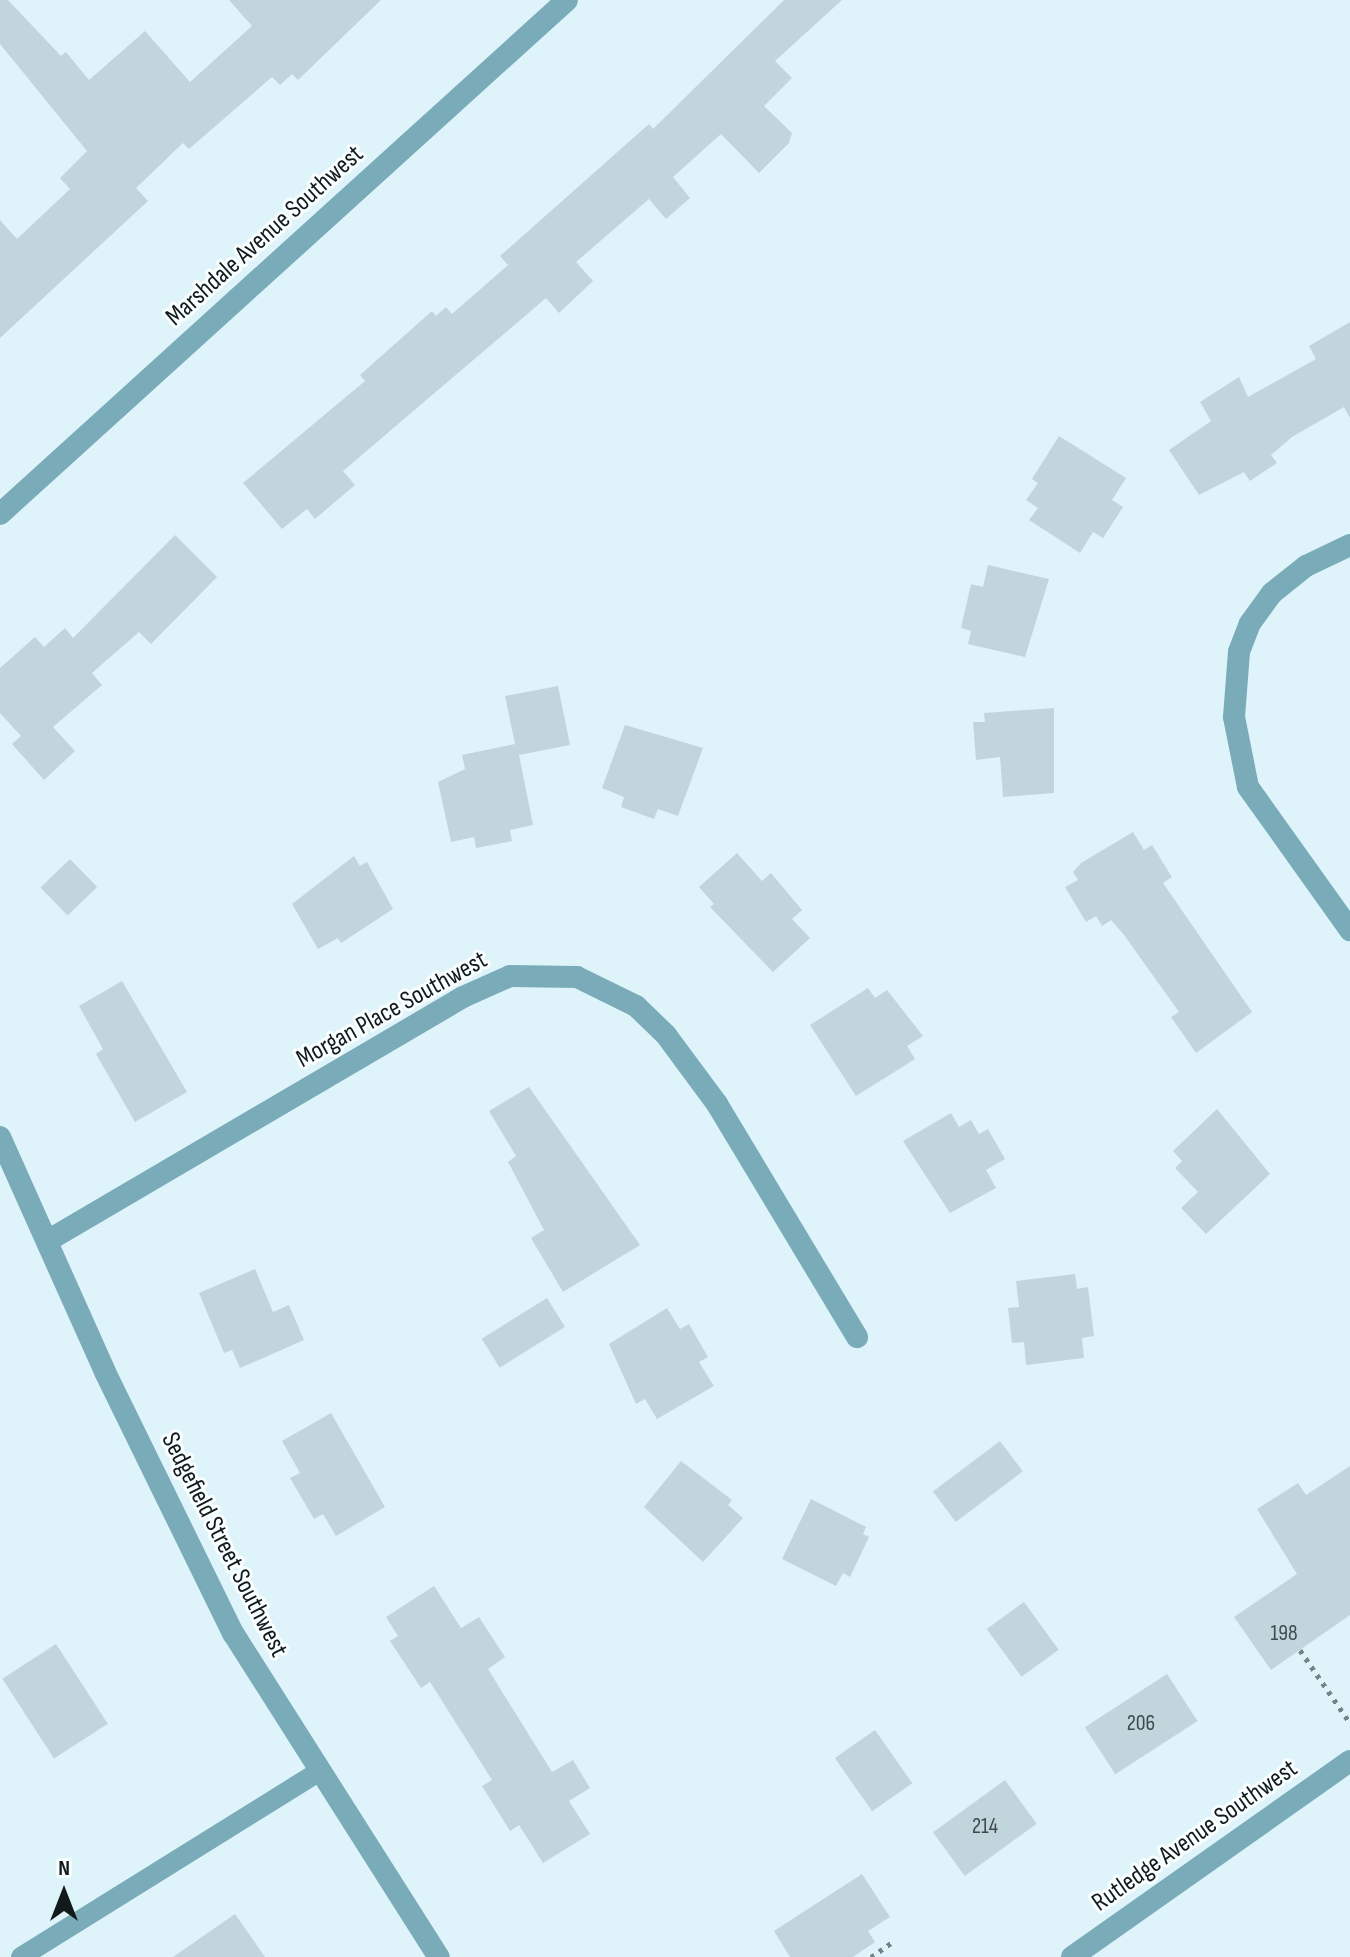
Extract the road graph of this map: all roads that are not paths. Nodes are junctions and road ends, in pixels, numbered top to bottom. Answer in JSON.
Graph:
{"nodes":[{"id":1,"x":567,"y":0,"type":"edge"},
{"id":2,"x":0,"y":514,"type":"edge"},
{"id":3,"x":1350,"y":545,"type":"edge"},
{"id":4,"x":1350,"y":930,"type":"edge"},
{"id":5,"x":0,"y":1137,"type":"edge"},
{"id":6,"x":49,"y":1240,"type":"junction"},
{"id":7,"x":857,"y":1337,"type":"dead end"},
{"id":8,"x":1350,"y":1761,"type":"edge"},
{"id":9,"x":320,"y":1771,"type":"junction"},
{"id":10,"x":21,"y":1957,"type":"edge"},
{"id":11,"x":439,"y":1957,"type":"edge"},
{"id":12,"x":1072,"y":1957,"type":"edge"}],
"edges":[{"from":1,"to":2,"type":"street","name":"Marshdale Avenue Southwest"},
{"from":3,"to":4,"type":"street"},
{"from":5,"to":6,"type":"street","name":"Sedgefield Street Southwest"},
{"from":6,"to":7,"type":"street","name":"Morgan Place Southwest"},
{"from":6,"to":9,"type":"street","name":"Sedgefield Street Southwest"},
{"from":8,"to":12,"type":"street","name":"Rutledge Avenue Southwest"},
{"from":9,"to":10,"type":"lane"},
{"from":9,"to":11,"type":"street","name":"Sedgefield Street Southwest"}]}
